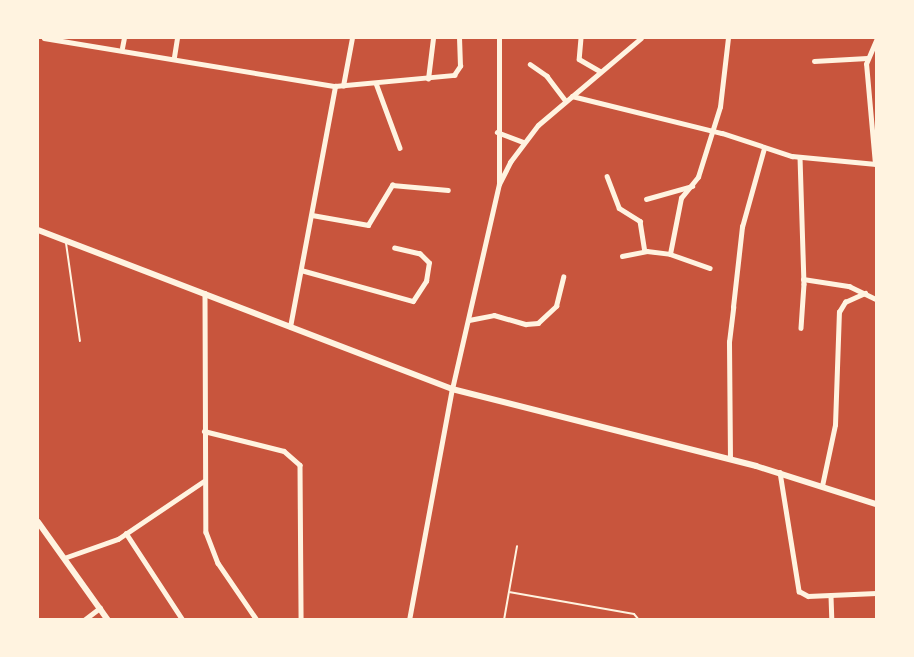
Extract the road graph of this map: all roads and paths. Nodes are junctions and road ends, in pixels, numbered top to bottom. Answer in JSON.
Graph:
{"nodes":[{"id":1,"x":44,"y":38,"type":"edge"},
{"id":2,"x":124,"y":38,"type":"edge"},
{"id":3,"x":177,"y":38,"type":"edge"},
{"id":4,"x":352,"y":38,"type":"edge"},
{"id":5,"x":433,"y":38,"type":"edge"},
{"id":6,"x":459,"y":38,"type":"edge"},
{"id":7,"x":499,"y":38,"type":"edge"},
{"id":8,"x":581,"y":38,"type":"edge"},
{"id":9,"x":641,"y":38,"type":"edge"},
{"id":10,"x":728,"y":38,"type":"edge"},
{"id":11,"x":65,"y":39,"type":"edge"},
{"id":12,"x":876,"y":40,"type":"edge"},
{"id":13,"x":122,"y":48,"type":"junction"},
{"id":14,"x":174,"y":57,"type":"junction"},
{"id":15,"x":867,"y":58,"type":"junction"},
{"id":16,"x":814,"y":61,"type":"dead end"},
{"id":17,"x":530,"y":64,"type":"dead end"},
{"id":18,"x":600,"y":71,"type":"junction"},
{"id":19,"x":428,"y":79,"type":"junction"},
{"id":20,"x":376,"y":83,"type":"junction"},
{"id":21,"x":343,"y":86,"type":"junction"},
{"id":22,"x":335,"y":87,"type":"junction"},
{"id":23,"x":572,"y":96,"type":"junction"},
{"id":24,"x":566,"y":101,"type":"junction"},
{"id":25,"x":711,"y":130,"type":"junction"},
{"id":26,"x":497,"y":132,"type":"junction"},
{"id":27,"x":523,"y":142,"type":"junction"},
{"id":28,"x":400,"y":148,"type":"dead end"},
{"id":29,"x":764,"y":148,"type":"junction"},
{"id":30,"x":800,"y":157,"type":"junction"},
{"id":31,"x":876,"y":164,"type":"edge"},
{"id":32,"x":608,"y":176,"type":"dead end"},
{"id":33,"x":499,"y":184,"type":"junction"},
{"id":34,"x":692,"y":186,"type":"junction"},
{"id":35,"x":448,"y":190,"type":"dead end"},
{"id":36,"x":646,"y":199,"type":"dead end"},
{"id":37,"x":312,"y":215,"type":"junction"},
{"id":38,"x":38,"y":230,"type":"edge"},
{"id":39,"x":65,"y":240,"type":"junction"},
{"id":40,"x":395,"y":248,"type":"dead end"},
{"id":41,"x":645,"y":251,"type":"junction"},
{"id":42,"x":670,"y":254,"type":"junction"},
{"id":43,"x":622,"y":256,"type":"dead end"},
{"id":44,"x":710,"y":268,"type":"dead end"},
{"id":45,"x":301,"y":270,"type":"junction"},
{"id":46,"x":563,"y":277,"type":"dead end"},
{"id":47,"x":803,"y":279,"type":"junction"},
{"id":48,"x":205,"y":293,"type":"junction"},
{"id":49,"x":865,"y":293,"type":"junction"},
{"id":50,"x":876,"y":299,"type":"edge"},
{"id":51,"x":469,"y":320,"type":"junction"},
{"id":52,"x":290,"y":327,"type":"junction"},
{"id":53,"x":801,"y":328,"type":"dead end"},
{"id":54,"x":80,"y":340,"type":"dead end"},
{"id":55,"x":452,"y":389,"type":"junction"},
{"id":56,"x":204,"y":431,"type":"junction"},
{"id":57,"x":730,"y":459,"type":"junction"},
{"id":58,"x":780,"y":472,"type":"junction"},
{"id":59,"x":204,"y":481,"type":"junction"},
{"id":60,"x":822,"y":486,"type":"junction"},
{"id":61,"x":876,"y":505,"type":"edge"},
{"id":62,"x":38,"y":522,"type":"edge"},
{"id":63,"x":126,"y":533,"type":"junction"},
{"id":64,"x":517,"y":546,"type":"dead end"},
{"id":65,"x":63,"y":558,"type":"junction"},
{"id":66,"x":509,"y":592,"type":"junction"},
{"id":67,"x":876,"y":593,"type":"edge"},
{"id":68,"x":831,"y":596,"type":"junction"},
{"id":69,"x":100,"y":608,"type":"junction"},
{"id":70,"x":84,"y":620,"type":"edge"},
{"id":71,"x":108,"y":620,"type":"edge"},
{"id":72,"x":183,"y":620,"type":"edge"},
{"id":73,"x":257,"y":620,"type":"edge"},
{"id":74,"x":301,"y":620,"type":"edge"},
{"id":75,"x":409,"y":620,"type":"edge"},
{"id":76,"x":504,"y":620,"type":"edge"},
{"id":77,"x":639,"y":620,"type":"edge"},
{"id":78,"x":832,"y":620,"type":"edge"}],
"edges":[{"from":1,"to":11,"type":"street"},
{"from":2,"to":13,"type":"street"},
{"from":3,"to":14,"type":"street"},
{"from":4,"to":21,"type":"street"},
{"from":5,"to":19,"type":"street"},
{"from":6,"to":19,"type":"street"},
{"from":7,"to":26,"type":"street"},
{"from":8,"to":18,"type":"street"},
{"from":9,"to":18,"type":"street"},
{"from":10,"to":25,"type":"street"},
{"from":11,"to":13,"type":"street"},
{"from":12,"to":15,"type":"street"},
{"from":13,"to":14,"type":"street"},
{"from":14,"to":22,"type":"street"},
{"from":15,"to":16,"type":"street"},
{"from":15,"to":31,"type":"street"},
{"from":17,"to":24,"type":"street"},
{"from":18,"to":23,"type":"street"},
{"from":19,"to":20,"type":"street"},
{"from":20,"to":21,"type":"street"},
{"from":20,"to":28,"type":"street"},
{"from":21,"to":22,"type":"street"},
{"from":22,"to":37,"type":"street"},
{"from":23,"to":24,"type":"street"},
{"from":23,"to":25,"type":"street"},
{"from":24,"to":27,"type":"street"},
{"from":25,"to":29,"type":"street"},
{"from":25,"to":34,"type":"street"},
{"from":26,"to":27,"type":"street"},
{"from":26,"to":33,"type":"street"},
{"from":27,"to":33,"type":"street"},
{"from":29,"to":30,"type":"street"},
{"from":29,"to":57,"type":"street"},
{"from":30,"to":31,"type":"street"},
{"from":30,"to":47,"type":"street"},
{"from":32,"to":41,"type":"street"},
{"from":33,"to":51,"type":"street"},
{"from":34,"to":36,"type":"street"},
{"from":34,"to":42,"type":"street"},
{"from":35,"to":37,"type":"street"},
{"from":37,"to":45,"type":"street"},
{"from":38,"to":39,"type":"main road"},
{"from":39,"to":48,"type":"main road"},
{"from":39,"to":54,"type":"lane"},
{"from":40,"to":45,"type":"street"},
{"from":41,"to":42,"type":"street"},
{"from":41,"to":43,"type":"street"},
{"from":42,"to":44,"type":"street"},
{"from":45,"to":52,"type":"street"},
{"from":46,"to":51,"type":"street"},
{"from":47,"to":49,"type":"street"},
{"from":47,"to":53,"type":"street"},
{"from":48,"to":52,"type":"main road"},
{"from":48,"to":56,"type":"street"},
{"from":49,"to":50,"type":"street"},
{"from":49,"to":60,"type":"street"},
{"from":51,"to":55,"type":"street"},
{"from":52,"to":55,"type":"main road"},
{"from":55,"to":57,"type":"main road"},
{"from":55,"to":75,"type":"street"},
{"from":56,"to":59,"type":"street"},
{"from":56,"to":74,"type":"street"},
{"from":57,"to":58,"type":"main road"},
{"from":58,"to":60,"type":"main road"},
{"from":58,"to":68,"type":"street"},
{"from":59,"to":63,"type":"street"},
{"from":59,"to":73,"type":"street"},
{"from":60,"to":61,"type":"main road"},
{"from":62,"to":65,"type":"main road"},
{"from":63,"to":65,"type":"street"},
{"from":63,"to":72,"type":"street"},
{"from":64,"to":66,"type":"lane"},
{"from":65,"to":69,"type":"main road"},
{"from":66,"to":76,"type":"lane"},
{"from":66,"to":77,"type":"lane"},
{"from":67,"to":68,"type":"street"},
{"from":68,"to":78,"type":"street"},
{"from":69,"to":70,"type":"street"},
{"from":69,"to":71,"type":"main road"}]}
